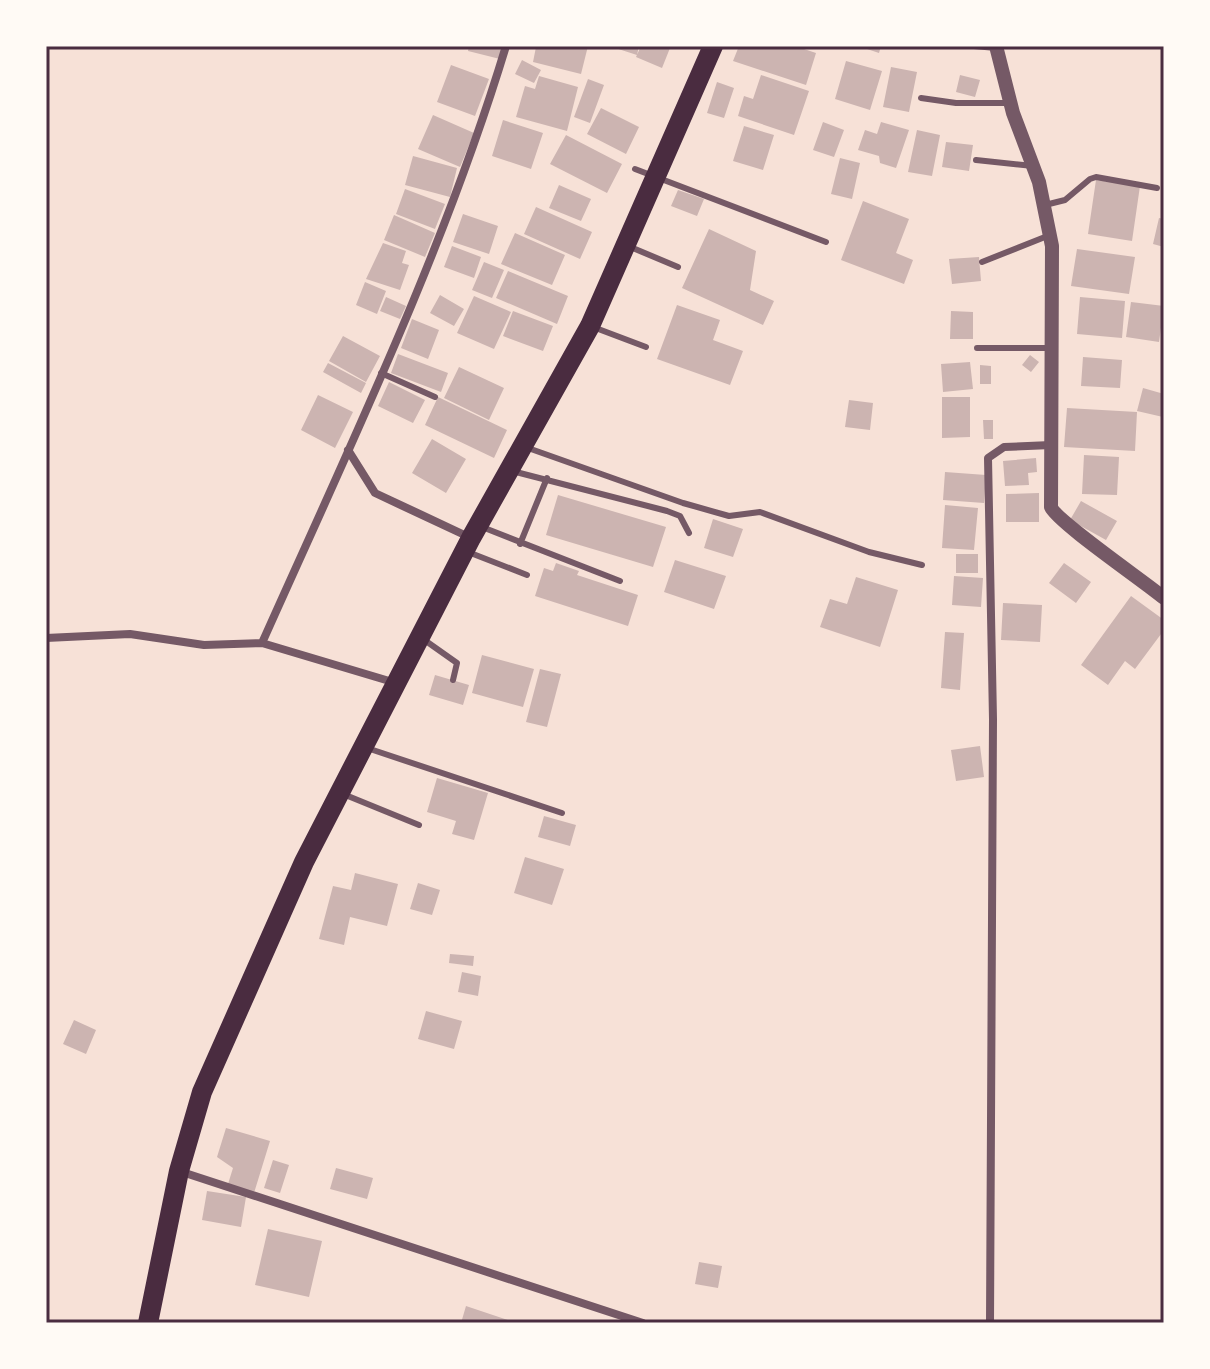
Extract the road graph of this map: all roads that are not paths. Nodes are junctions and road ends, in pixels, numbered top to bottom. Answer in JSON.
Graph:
{"nodes":[{"id":1,"x":506,"y":46,"type":"edge"},
{"id":2,"x":713,"y":46,"type":"edge"},
{"id":3,"x":974,"y":46,"type":"edge"},
{"id":4,"x":996,"y":47,"type":"edge"},
{"id":5,"x":921,"y":98,"type":"dead end"},
{"id":6,"x":1010,"y":103,"type":"junction"},
{"id":7,"x":976,"y":160,"type":"dead end"},
{"id":8,"x":1033,"y":166,"type":"junction"},
{"id":9,"x":644,"y":173,"type":"junction"},
{"id":10,"x":1157,"y":188,"type":"dead end"},
{"id":11,"x":1045,"y":205,"type":"junction"},
{"id":12,"x":1050,"y":235,"type":"junction"},
{"id":13,"x":826,"y":242,"type":"dead end"},
{"id":14,"x":625,"y":245,"type":"junction"},
{"id":15,"x":982,"y":262,"type":"dead end"},
{"id":16,"x":678,"y":267,"type":"dead end"},
{"id":17,"x":590,"y":326,"type":"junction"},
{"id":18,"x":646,"y":347,"type":"dead end"},
{"id":19,"x":977,"y":348,"type":"dead end"},
{"id":20,"x":1052,"y":348,"type":"junction"},
{"id":21,"x":381,"y":373,"type":"junction"},
{"id":22,"x":435,"y":397,"type":"dead end"},
{"id":23,"x":1051,"y":445,"type":"junction"},
{"id":24,"x":524,"y":447,"type":"junction"},
{"id":25,"x":348,"y":450,"type":"junction"},
{"id":26,"x":512,"y":471,"type":"junction"},
{"id":27,"x":547,"y":478,"type":"junction"},
{"id":28,"x":689,"y":533,"type":"dead end"},
{"id":29,"x":472,"y":538,"type":"junction"},
{"id":30,"x":520,"y":544,"type":"junction"},
{"id":31,"x":922,"y":565,"type":"dead end"},
{"id":32,"x":527,"y":575,"type":"dead end"},
{"id":33,"x":620,"y":581,"type":"dead end"},
{"id":34,"x":1164,"y":598,"type":"edge"},
{"id":35,"x":46,"y":638,"type":"edge"},
{"id":36,"x":420,"y":638,"type":"junction"},
{"id":37,"x":262,"y":643,"type":"junction"},
{"id":38,"x":453,"y":680,"type":"dead end"},
{"id":39,"x":397,"y":683,"type":"junction"},
{"id":40,"x":363,"y":747,"type":"junction"},
{"id":41,"x":340,"y":793,"type":"junction"},
{"id":42,"x":562,"y":813,"type":"dead end"},
{"id":43,"x":419,"y":825,"type":"dead end"},
{"id":44,"x":179,"y":1171,"type":"junction"},
{"id":45,"x":148,"y":1323,"type":"edge"},
{"id":46,"x":643,"y":1323,"type":"edge"},
{"id":47,"x":990,"y":1323,"type":"edge"}],
"edges":[{"from":1,"to":21,"type":"street"},
{"from":2,"to":9,"type":"main road"},
{"from":3,"to":4,"type":"lane"},
{"from":4,"to":6,"type":"street"},
{"from":5,"to":6,"type":"lane"},
{"from":6,"to":8,"type":"street"},
{"from":7,"to":8,"type":"lane"},
{"from":8,"to":11,"type":"street"},
{"from":9,"to":13,"type":"lane"},
{"from":9,"to":14,"type":"main road"},
{"from":10,"to":11,"type":"lane"},
{"from":11,"to":12,"type":"street"},
{"from":12,"to":15,"type":"lane"},
{"from":12,"to":20,"type":"street"},
{"from":14,"to":16,"type":"lane"},
{"from":14,"to":17,"type":"main road"},
{"from":17,"to":18,"type":"lane"},
{"from":17,"to":24,"type":"main road"},
{"from":19,"to":20,"type":"lane"},
{"from":20,"to":23,"type":"street"},
{"from":21,"to":22,"type":"lane"},
{"from":21,"to":25,"type":"street"},
{"from":23,"to":34,"type":"street"},
{"from":23,"to":47,"type":"street"},
{"from":24,"to":26,"type":"main road"},
{"from":24,"to":31,"type":"lane"},
{"from":25,"to":29,"type":"street"},
{"from":25,"to":37,"type":"street"},
{"from":26,"to":27,"type":"lane"},
{"from":26,"to":29,"type":"main road"},
{"from":27,"to":28,"type":"lane"},
{"from":27,"to":30,"type":"lane"},
{"from":29,"to":30,"type":"lane"},
{"from":29,"to":32,"type":"lane"},
{"from":29,"to":36,"type":"main road"},
{"from":30,"to":33,"type":"lane"},
{"from":35,"to":37,"type":"street"},
{"from":36,"to":38,"type":"lane"},
{"from":36,"to":39,"type":"main road"},
{"from":37,"to":39,"type":"street"},
{"from":39,"to":40,"type":"main road"},
{"from":40,"to":41,"type":"main road"},
{"from":40,"to":42,"type":"lane"},
{"from":41,"to":43,"type":"lane"},
{"from":41,"to":44,"type":"main road"},
{"from":44,"to":45,"type":"main road"},
{"from":44,"to":46,"type":"street"}]}
